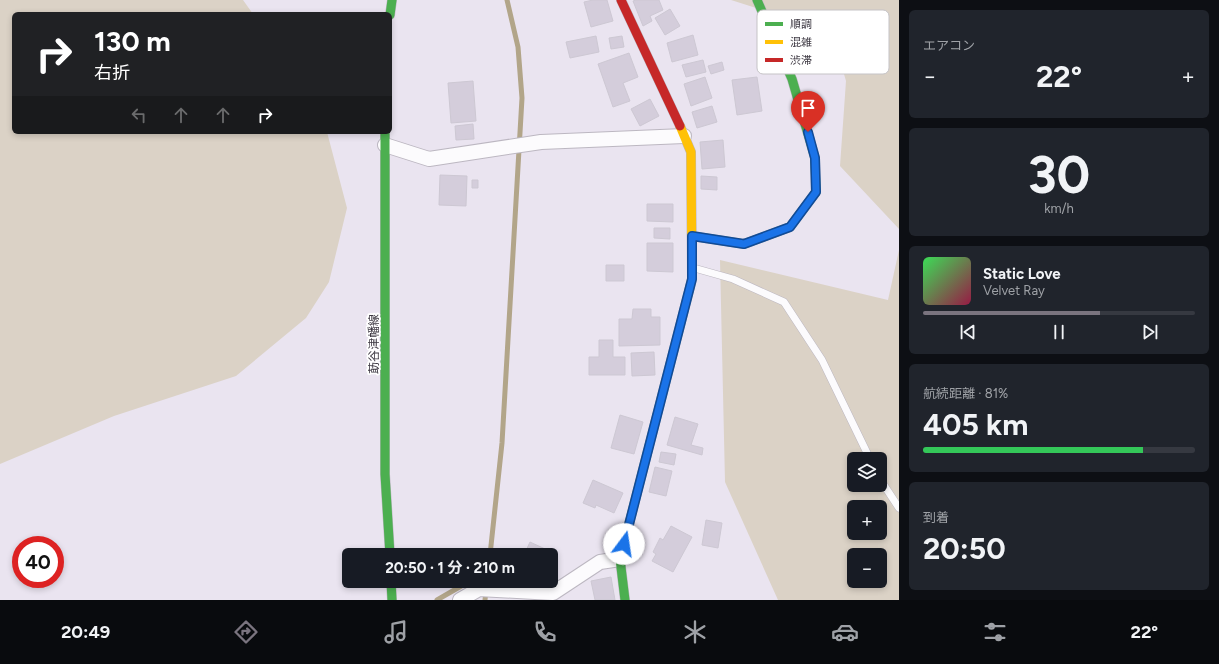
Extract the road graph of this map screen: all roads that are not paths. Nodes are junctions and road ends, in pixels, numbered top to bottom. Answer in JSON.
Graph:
{"nodes":[{"id":1,"x":392,"y":0,"type":"edge"},
{"id":2,"x":621,"y":0,"type":"edge"},
{"id":3,"x":757,"y":0,"type":"edge"},
{"id":4,"x":761,"y":10,"type":"edge"},
{"id":5,"x":390,"y":12,"type":"edge"},
{"id":6,"x":790,"y":74,"type":"edge"},
{"id":7,"x":684,"y":136,"type":"junction"},
{"id":8,"x":385,"y":138,"type":"edge"},
{"id":9,"x":692,"y":236,"type":"junction"},
{"id":10,"x":691,"y":267,"type":"junction"},
{"id":11,"x":867,"y":452,"type":"edge"},
{"id":12,"x":887,"y":490,"type":"edge"},
{"id":13,"x":899,"y":508,"type":"edge"},
{"id":14,"x":390,"y":548,"type":"edge"},
{"id":15,"x":620,"y":558,"type":"junction"},
{"id":16,"x":391,"y":588,"type":"edge"},
{"id":17,"x":392,"y":600,"type":"edge"},
{"id":18,"x":460,"y":600,"type":"edge"},
{"id":19,"x":625,"y":600,"type":"edge"}],
"edges":[{"from":1,"to":5,"type":"street"},
{"from":2,"to":7,"type":"street"},
{"from":3,"to":4,"type":"street"},
{"from":6,"to":9,"type":"street"},
{"from":7,"to":8,"type":"street"},
{"from":7,"to":9,"type":"street"},
{"from":8,"to":14,"type":"street","name":"莇谷津幡線"},
{"from":9,"to":10,"type":"street"},
{"from":10,"to":11,"type":"lane"},
{"from":10,"to":15,"type":"street"},
{"from":12,"to":13,"type":"lane"},
{"from":15,"to":18,"type":"street"},
{"from":15,"to":19,"type":"street"},
{"from":16,"to":17,"type":"street"}]}
